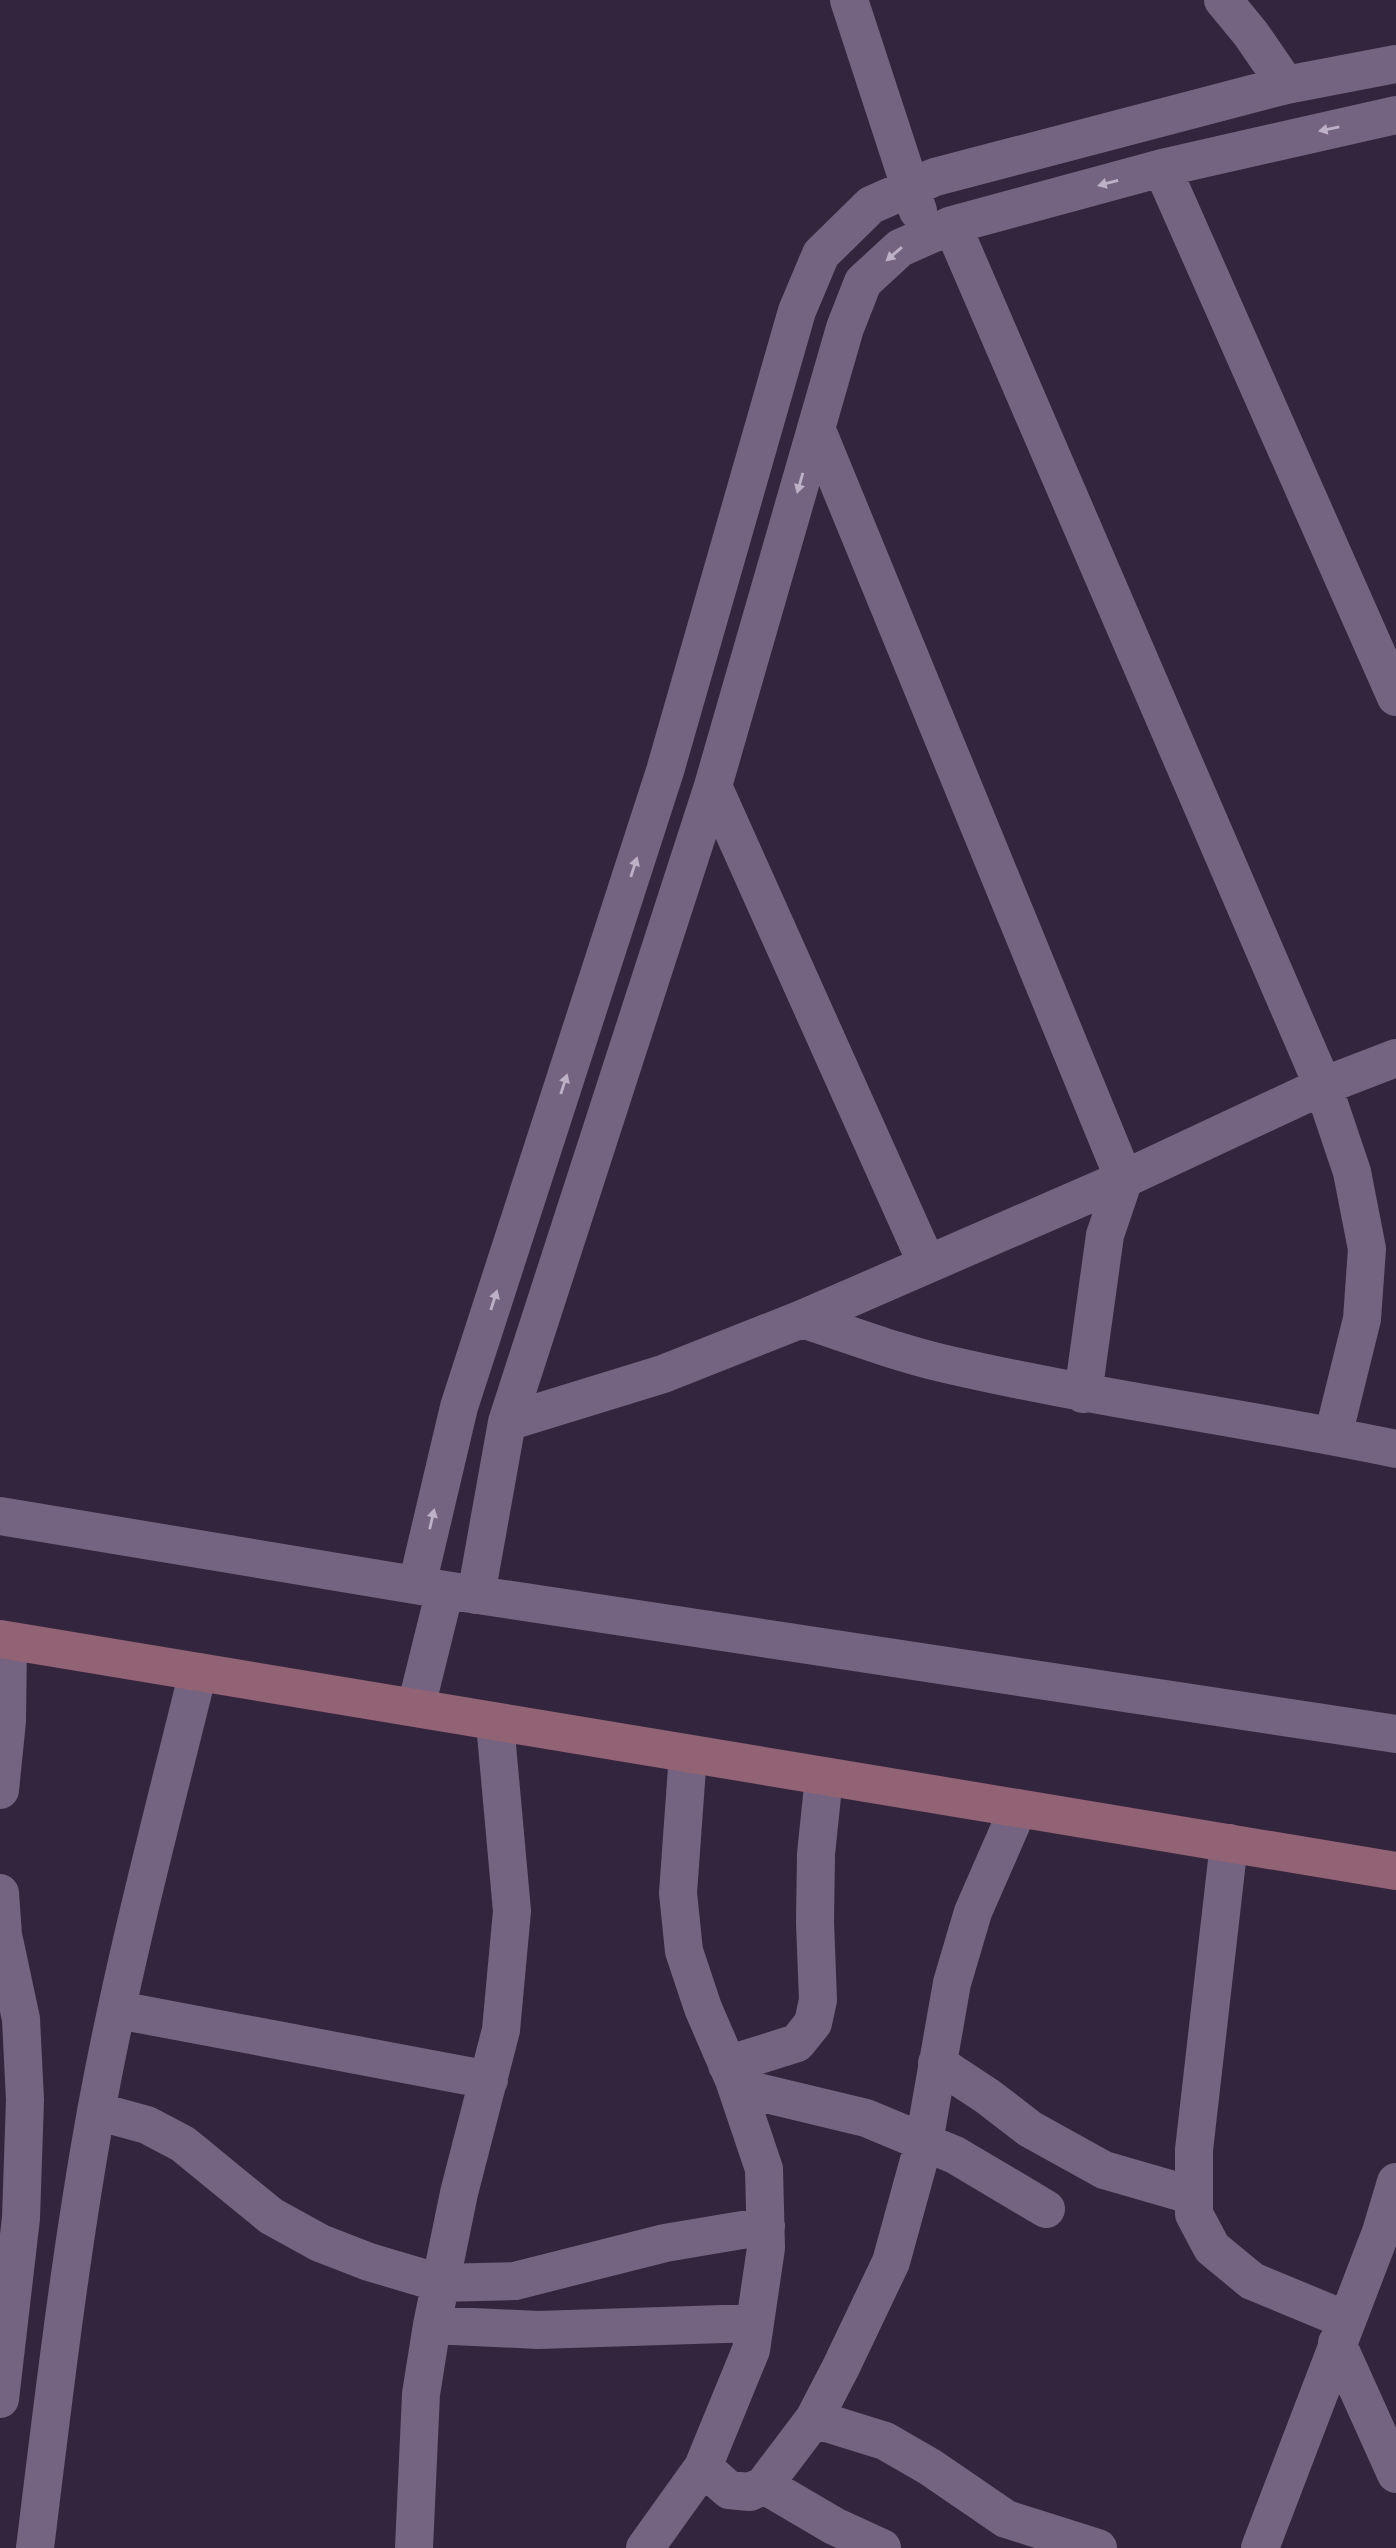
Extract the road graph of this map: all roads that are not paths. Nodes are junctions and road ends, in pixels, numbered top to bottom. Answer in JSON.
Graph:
{"nodes":[{"id":1,"x":849,"y":0,"type":"edge"},
{"id":2,"x":1223,"y":0,"type":"edge"},
{"id":3,"x":1385,"y":66,"type":"edge"},
{"id":4,"x":1286,"y":85,"type":"junction"},
{"id":5,"x":1392,"y":125,"type":"edge"},
{"id":6,"x":1162,"y":168,"type":"junction"},
{"id":7,"x":911,"y":188,"type":"junction"},
{"id":8,"x":939,"y":230,"type":"junction"},
{"id":9,"x":816,"y":428,"type":"junction"},
{"id":10,"x":1396,"y":698,"type":"edge"},
{"id":11,"x":713,"y":786,"type":"junction"},
{"id":12,"x":1396,"y":1058,"type":"edge"},
{"id":13,"x":1323,"y":1086,"type":"junction"},
{"id":14,"x":1124,"y":1179,"type":"junction"},
{"id":15,"x":927,"y":1264,"type":"junction"},
{"id":16,"x":802,"y":1319,"type":"junction"},
{"id":17,"x":1083,"y":1394,"type":"junction"},
{"id":18,"x":507,"y":1423,"type":"junction"},
{"id":19,"x":1333,"y":1436,"type":"junction"},
{"id":20,"x":1396,"y":1449,"type":"edge"},
{"id":21,"x":0,"y":1516,"type":"edge"},
{"id":22,"x":446,"y":1590,"type":"junction"},
{"id":23,"x":4,"y":1641,"type":"edge"},
{"id":24,"x":198,"y":1672,"type":"junction"},
{"id":25,"x":416,"y":1707,"type":"junction"},
{"id":26,"x":495,"y":1723,"type":"junction"},
{"id":27,"x":1396,"y":1734,"type":"edge"},
{"id":28,"x":688,"y":1754,"type":"junction"},
{"id":29,"x":824,"y":1777,"type":"junction"},
{"id":30,"x":0,"y":1790,"type":"edge"},
{"id":31,"x":1018,"y":1809,"type":"junction"},
{"id":32,"x":1229,"y":1843,"type":"junction"},
{"id":33,"x":1396,"y":1871,"type":"edge"},
{"id":34,"x":0,"y":1893,"type":"edge"},
{"id":35,"x":118,"y":2010,"type":"junction"},
{"id":36,"x":937,"y":2063,"type":"junction"},
{"id":37,"x":732,"y":2076,"type":"junction"},
{"id":38,"x":489,"y":2080,"type":"junction"},
{"id":39,"x":13,"y":2099,"type":"edge"},
{"id":40,"x":96,"y":2111,"type":"junction"},
{"id":41,"x":924,"y":2142,"type":"junction"},
{"id":42,"x":1396,"y":2182,"type":"edge"},
{"id":43,"x":1194,"y":2196,"type":"junction"},
{"id":44,"x":1045,"y":2209,"type":"dead end"},
{"id":45,"x":765,"y":2226,"type":"junction"},
{"id":46,"x":440,"y":2283,"type":"junction"},
{"id":47,"x":755,"y":2323,"type":"junction"},
{"id":48,"x":432,"y":2325,"type":"junction"},
{"id":49,"x":1342,"y":2332,"type":"junction"},
{"id":50,"x":0,"y":2399,"type":"edge"},
{"id":51,"x":814,"y":2419,"type":"junction"},
{"id":52,"x":1384,"y":2422,"type":"edge"},
{"id":53,"x":703,"y":2467,"type":"junction"},
{"id":54,"x":1396,"y":2474,"type":"edge"},
{"id":55,"x":764,"y":2485,"type":"junction"},
{"id":56,"x":35,"y":2548,"type":"edge"},
{"id":57,"x":414,"y":2548,"type":"edge"},
{"id":58,"x":645,"y":2548,"type":"edge"},
{"id":59,"x":881,"y":2548,"type":"edge"},
{"id":60,"x":1098,"y":2548,"type":"edge"},
{"id":61,"x":1260,"y":2548,"type":"edge"}],
"edges":[{"from":1,"to":7,"type":"street"},
{"from":2,"to":4,"type":"street"},
{"from":3,"to":4,"type":"street"},
{"from":3,"to":5,"type":"street"},
{"from":4,"to":7,"type":"street"},
{"from":5,"to":6,"type":"street","one_way":true},
{"from":6,"to":8,"type":"street","one_way":true},
{"from":6,"to":10,"type":"street"},
{"from":7,"to":8,"type":"street"},
{"from":22,"to":7,"type":"street","one_way":true},
{"from":8,"to":9,"type":"street","one_way":true},
{"from":8,"to":13,"type":"street"},
{"from":9,"to":11,"type":"street","one_way":true},
{"from":9,"to":14,"type":"street"},
{"from":11,"to":15,"type":"street"},
{"from":11,"to":18,"type":"street"},
{"from":12,"to":13,"type":"street"},
{"from":13,"to":14,"type":"street"},
{"from":13,"to":19,"type":"street"},
{"from":14,"to":15,"type":"street"},
{"from":14,"to":17,"type":"street"},
{"from":15,"to":16,"type":"street"},
{"from":16,"to":17,"type":"street"},
{"from":16,"to":18,"type":"street"},
{"from":17,"to":19,"type":"street"},
{"from":18,"to":22,"type":"street"},
{"from":19,"to":20,"type":"street"},
{"from":21,"to":22,"type":"street"},
{"from":22,"to":25,"type":"street"},
{"from":22,"to":27,"type":"street"},
{"from":23,"to":24,"type":"street"},
{"from":23,"to":30,"type":"street"},
{"from":24,"to":25,"type":"street"},
{"from":24,"to":35,"type":"street"},
{"from":25,"to":26,"type":"street"},
{"from":26,"to":28,"type":"street"},
{"from":26,"to":38,"type":"street"},
{"from":28,"to":29,"type":"street"},
{"from":28,"to":37,"type":"street"},
{"from":29,"to":31,"type":"street"},
{"from":29,"to":37,"type":"street"},
{"from":31,"to":32,"type":"street"},
{"from":31,"to":36,"type":"street"},
{"from":32,"to":33,"type":"street"},
{"from":32,"to":43,"type":"street"},
{"from":34,"to":39,"type":"street"},
{"from":35,"to":38,"type":"street"},
{"from":35,"to":40,"type":"street"},
{"from":36,"to":41,"type":"street"},
{"from":36,"to":43,"type":"street"},
{"from":37,"to":41,"type":"street"},
{"from":37,"to":45,"type":"street"},
{"from":38,"to":46,"type":"street"},
{"from":39,"to":50,"type":"street"},
{"from":40,"to":46,"type":"street"},
{"from":40,"to":56,"type":"street"},
{"from":41,"to":44,"type":"street"},
{"from":41,"to":51,"type":"street"},
{"from":42,"to":49,"type":"street"},
{"from":43,"to":49,"type":"street"},
{"from":45,"to":46,"type":"street"},
{"from":45,"to":47,"type":"street"},
{"from":46,"to":48,"type":"street"},
{"from":47,"to":48,"type":"street"},
{"from":47,"to":53,"type":"street"},
{"from":48,"to":57,"type":"street"},
{"from":49,"to":52,"type":"street"},
{"from":49,"to":61,"type":"street"},
{"from":51,"to":55,"type":"street"},
{"from":51,"to":60,"type":"street"},
{"from":52,"to":54,"type":"street"},
{"from":53,"to":55,"type":"street"},
{"from":53,"to":58,"type":"street"},
{"from":55,"to":59,"type":"street"}]}
